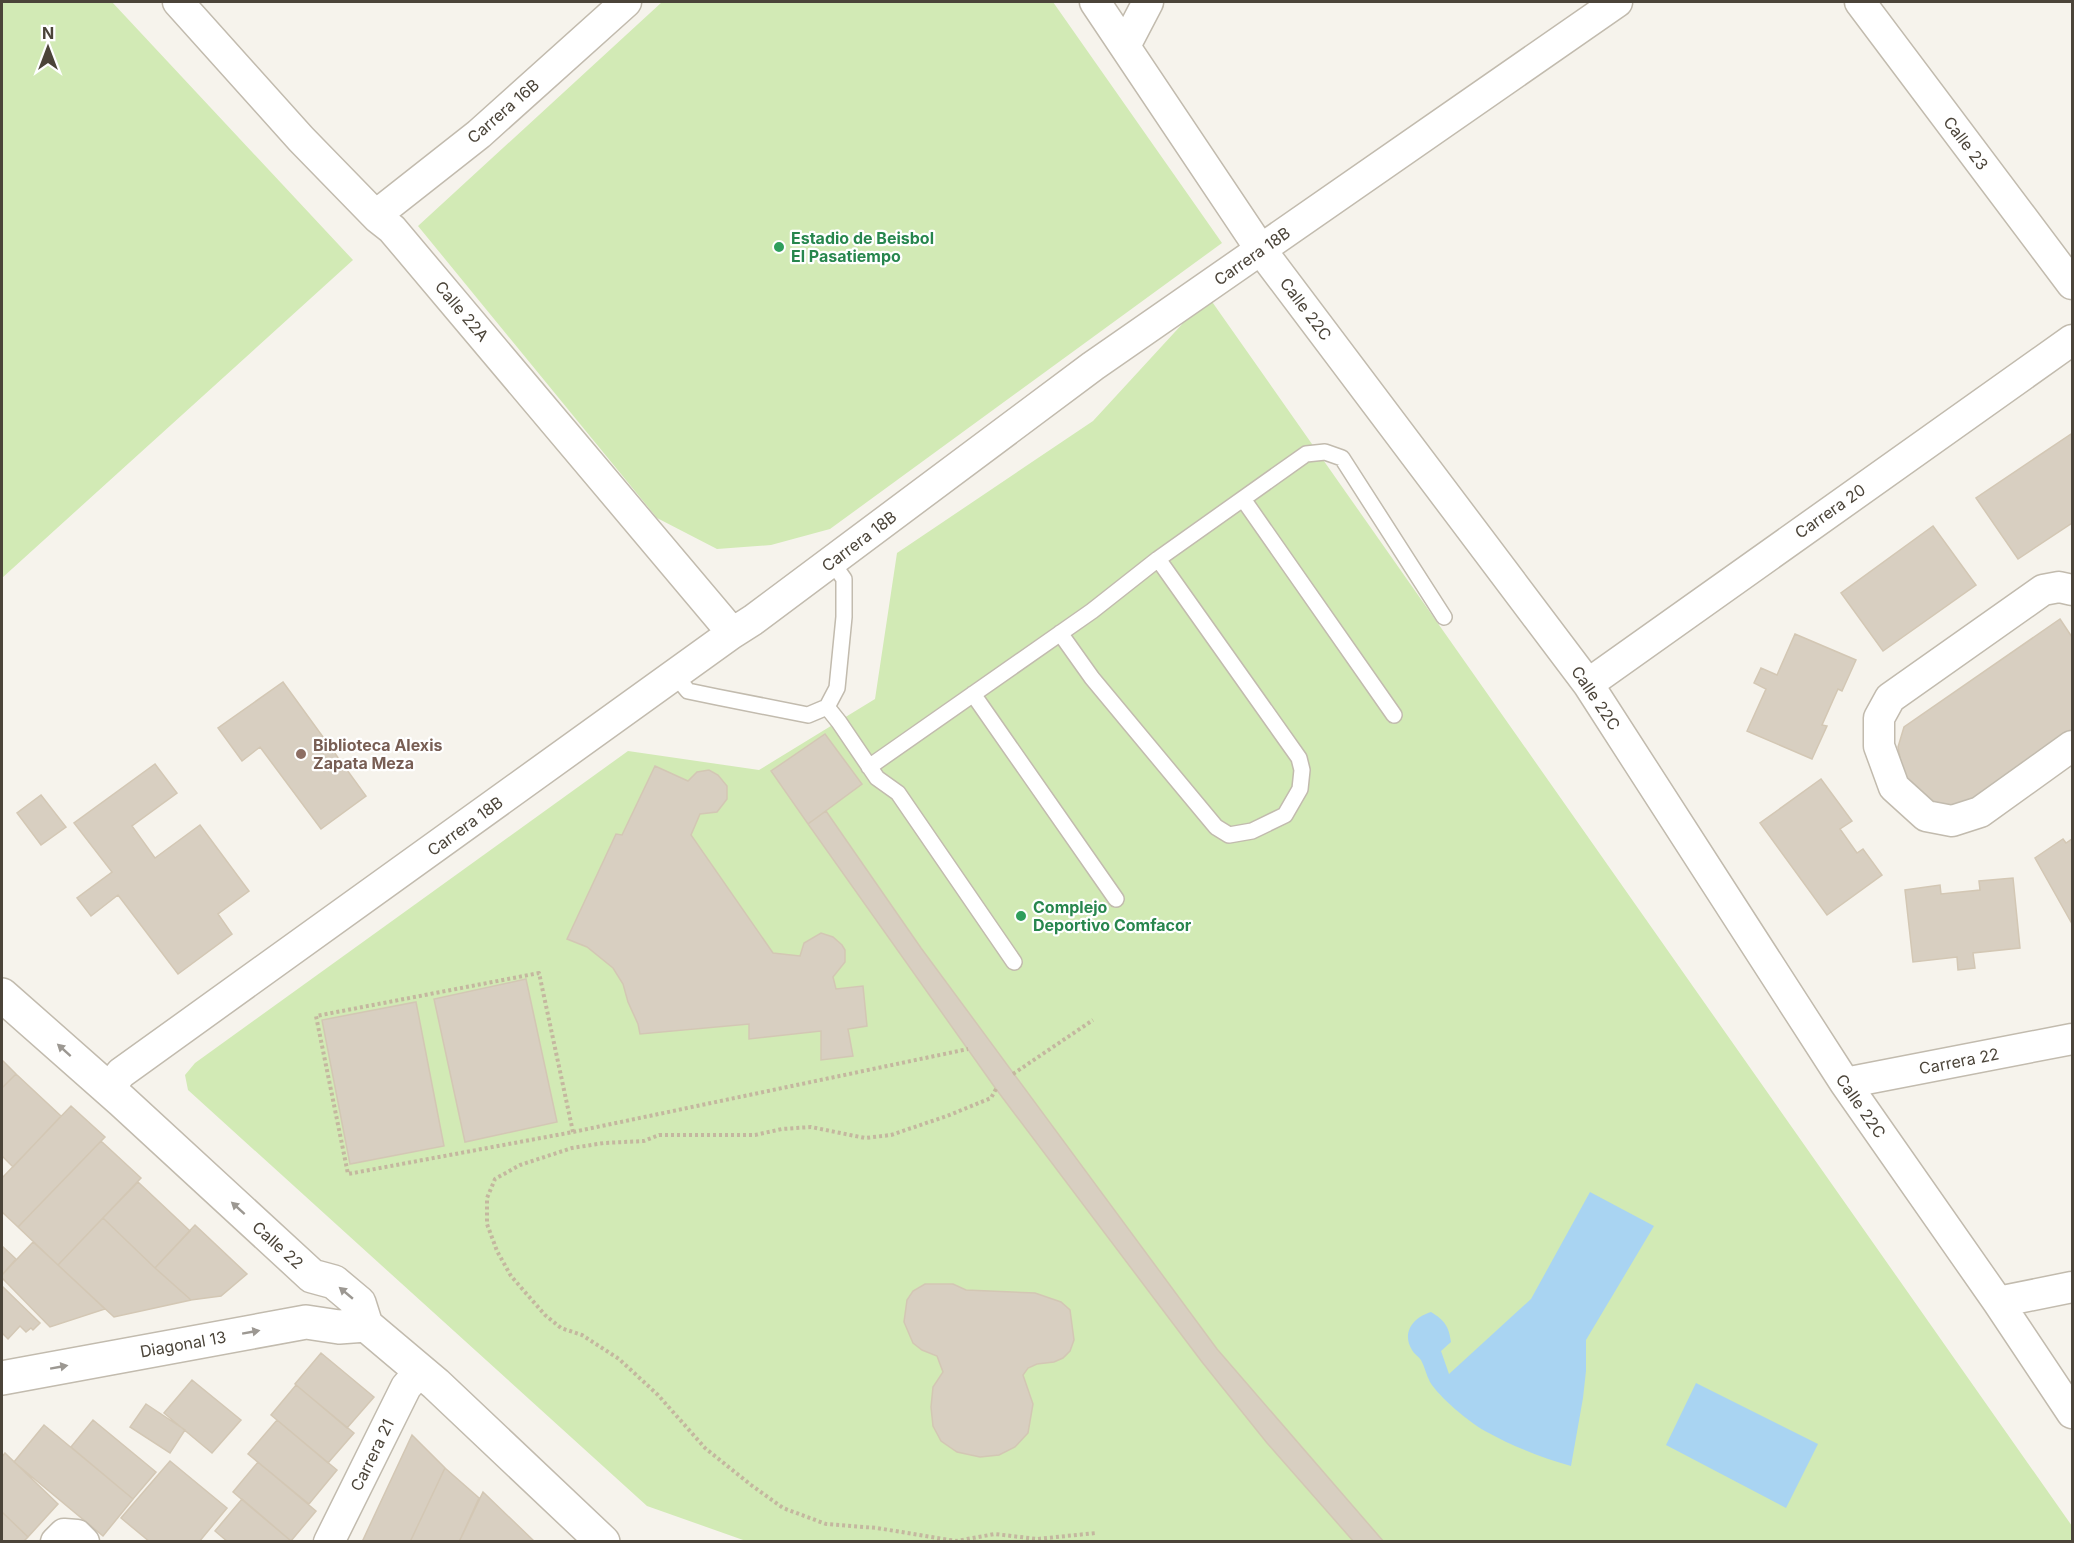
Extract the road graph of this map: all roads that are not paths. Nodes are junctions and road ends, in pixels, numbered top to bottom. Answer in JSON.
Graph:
{"nodes":[{"id":1,"x":178,"y":2,"type":"edge"},
{"id":2,"x":626,"y":2,"type":"edge"},
{"id":3,"x":1095,"y":2,"type":"edge"},
{"id":4,"x":1148,"y":2,"type":"edge"},
{"id":5,"x":1617,"y":2,"type":"edge"},
{"id":6,"x":1860,"y":2,"type":"edge"},
{"id":7,"x":1125,"y":46,"type":"junction"},
{"id":8,"x":378,"y":218,"type":"junction"},
{"id":9,"x":1261,"y":250,"type":"junction"},
{"id":10,"x":2073,"y":284,"type":"edge"},
{"id":11,"x":2073,"y":340,"type":"edge"},
{"id":12,"x":1243,"y":499,"type":"junction"},
{"id":13,"x":1158,"y":559,"type":"junction"},
{"id":14,"x":832,"y":562,"type":"junction"},
{"id":15,"x":2073,"y":590,"type":"edge"},
{"id":16,"x":1444,"y":617,"type":"dead end"},
{"id":17,"x":1060,"y":633,"type":"junction"},
{"id":18,"x":731,"y":634,"type":"junction"},
{"id":19,"x":675,"y":675,"type":"junction"},
{"id":20,"x":1588,"y":684,"type":"junction"},
{"id":21,"x":973,"y":694,"type":"junction"},
{"id":22,"x":827,"y":707,"type":"junction"},
{"id":23,"x":1394,"y":716,"type":"dead end"},
{"id":24,"x":2073,"y":746,"type":"edge"},
{"id":25,"x":870,"y":767,"type":"junction"},
{"id":26,"x":1116,"y":899,"type":"dead end"},
{"id":27,"x":1014,"y":962,"type":"dead end"},
{"id":28,"x":2,"y":994,"type":"edge"},
{"id":29,"x":2073,"y":1039,"type":"edge"},
{"id":30,"x":1845,"y":1083,"type":"junction"},
{"id":31,"x":108,"y":1089,"type":"junction"},
{"id":32,"x":312,"y":1276,"type":"junction"},
{"id":33,"x":2073,"y":1287,"type":"edge"},
{"id":34,"x":1998,"y":1302,"type":"junction"},
{"id":35,"x":306,"y":1322,"type":"junction"},
{"id":36,"x":366,"y":1325,"type":"junction"},
{"id":37,"x":420,"y":1371,"type":"junction"},
{"id":38,"x":2,"y":1378,"type":"edge"},
{"id":39,"x":2073,"y":1413,"type":"edge"},
{"id":40,"x":56,"y":1542,"type":"edge"},
{"id":41,"x":84,"y":1542,"type":"edge"},
{"id":42,"x":329,"y":1542,"type":"edge"},
{"id":43,"x":603,"y":1542,"type":"edge"}],
"edges":[{"from":1,"to":8,"type":"street","name":"Calle 22A"},
{"from":2,"to":8,"type":"street","name":"Carrera 16B"},
{"from":3,"to":7,"type":"street","name":"Calle 22C"},
{"from":4,"to":7,"type":"street"},
{"from":5,"to":9,"type":"street","name":"Carrera 18B"},
{"from":6,"to":10,"type":"street","name":"Calle 23"},
{"from":7,"to":9,"type":"street","name":"Calle 22C"},
{"from":8,"to":18,"type":"street","name":"Calle 22A"},
{"from":9,"to":14,"type":"street","name":"Carrera 18B"},
{"from":9,"to":20,"type":"street","name":"Calle 22C"},
{"from":11,"to":20,"type":"street","name":"Carrera 20"},
{"from":12,"to":13,"type":"lane"},
{"from":12,"to":16,"type":"lane"},
{"from":12,"to":23,"type":"lane"},
{"from":13,"to":17,"type":"lane"},
{"from":13,"to":17,"type":"lane"},
{"from":14,"to":18,"type":"street","name":"Carrera 18B"},
{"from":14,"to":22,"type":"lane"},
{"from":15,"to":24,"type":"street"},
{"from":17,"to":21,"type":"lane"},
{"from":18,"to":19,"type":"street","name":"Carrera 18B"},
{"from":19,"to":22,"type":"lane"},
{"from":19,"to":31,"type":"street","name":"Carrera 18B"},
{"from":20,"to":30,"type":"street","name":"Calle 22C"},
{"from":21,"to":25,"type":"lane"},
{"from":21,"to":26,"type":"lane"},
{"from":22,"to":25,"type":"lane"},
{"from":25,"to":27,"type":"lane"},
{"from":31,"to":28,"type":"street","name":"Calle 22","one_way":true},
{"from":29,"to":30,"type":"street","name":"Carrera 22"},
{"from":30,"to":34,"type":"street","name":"Calle 22C"},
{"from":32,"to":31,"type":"street","name":"Calle 22","one_way":true},
{"from":32,"to":35,"type":"street"},
{"from":36,"to":32,"type":"street","name":"Calle 22","one_way":true},
{"from":33,"to":34,"type":"street"},
{"from":34,"to":39,"type":"street","name":"Calle 22C"},
{"from":35,"to":36,"type":"street","name":"Diagonal 13"},
{"from":38,"to":35,"type":"street","name":"Diagonal 13","one_way":true},
{"from":36,"to":37,"type":"street","name":"Calle 22"},
{"from":37,"to":42,"type":"street","name":"Carrera 21"},
{"from":37,"to":43,"type":"street","name":"Calle 22"},
{"from":40,"to":41,"type":"street"}]}
